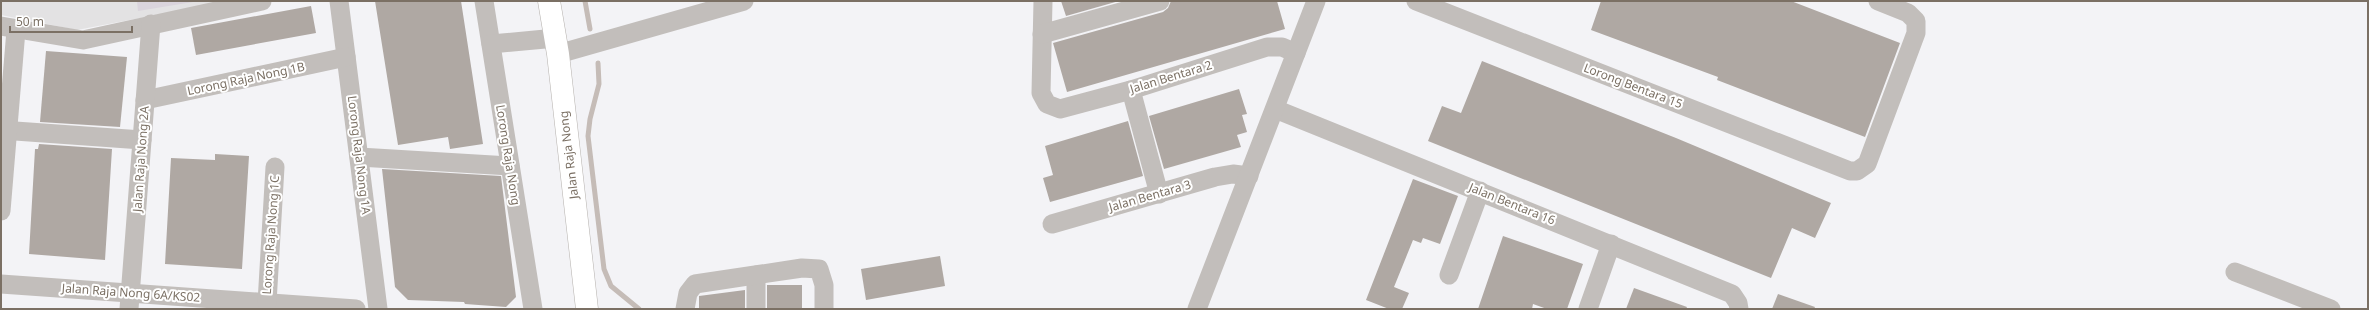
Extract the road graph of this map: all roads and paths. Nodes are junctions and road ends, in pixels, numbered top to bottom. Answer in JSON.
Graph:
{"nodes":[{"id":1,"x":262,"y":1,"type":"edge"},
{"id":2,"x":339,"y":1,"type":"edge"},
{"id":3,"x":484,"y":1,"type":"edge"},
{"id":4,"x":549,"y":1,"type":"edge"},
{"id":5,"x":744,"y":1,"type":"edge"},
{"id":6,"x":1043,"y":1,"type":"edge"},
{"id":7,"x":1160,"y":1,"type":"edge"},
{"id":8,"x":1316,"y":1,"type":"edge"},
{"id":9,"x":1416,"y":1,"type":"edge"},
{"id":10,"x":1878,"y":1,"type":"edge"},
{"id":11,"x":151,"y":24,"type":"junction"},
{"id":12,"x":9,"y":28,"type":"edge"},
{"id":13,"x":1042,"y":34,"type":"junction"},
{"id":14,"x":491,"y":44,"type":"junction"},
{"id":15,"x":557,"y":46,"type":"junction"},
{"id":16,"x":1296,"y":53,"type":"junction"},
{"id":17,"x":346,"y":57,"type":"junction"},
{"id":18,"x":1131,"y":90,"type":"junction"},
{"id":19,"x":145,"y":100,"type":"junction"},
{"id":20,"x":1275,"y":109,"type":"junction"},
{"id":21,"x":4,"y":130,"type":"edge"},
{"id":22,"x":142,"y":140,"type":"junction"},
{"id":23,"x":359,"y":157,"type":"junction"},
{"id":24,"x":510,"y":166,"type":"junction"},
{"id":25,"x":275,"y":167,"type":"dead end"},
{"id":26,"x":1249,"y":176,"type":"junction"},
{"id":27,"x":1480,"y":191,"type":"junction"},
{"id":28,"x":1159,"y":194,"type":"junction"},
{"id":29,"x":1,"y":210,"type":"edge"},
{"id":30,"x":1052,"y":224,"type":"dead end"},
{"id":31,"x":1611,"y":244,"type":"junction"},
{"id":32,"x":2235,"y":272,"type":"dead end"},
{"id":33,"x":756,"y":275,"type":"junction"},
{"id":34,"x":1450,"y":275,"type":"dead end"},
{"id":35,"x":1,"y":284,"type":"edge"},
{"id":36,"x":130,"y":301,"type":"edge"},
{"id":37,"x":267,"y":303,"type":"junction"},
{"id":38,"x":685,"y":308,"type":"edge"},
{"id":39,"x":356,"y":309,"type":"edge"},
{"id":40,"x":378,"y":309,"type":"edge"},
{"id":41,"x":533,"y":309,"type":"edge"},
{"id":42,"x":587,"y":309,"type":"edge"},
{"id":43,"x":756,"y":309,"type":"edge"},
{"id":44,"x":824,"y":309,"type":"edge"},
{"id":45,"x":1197,"y":309,"type":"edge"},
{"id":46,"x":1588,"y":309,"type":"edge"},
{"id":47,"x":1739,"y":309,"type":"edge"},
{"id":48,"x":2331,"y":309,"type":"edge"}],
"edges":[{"from":1,"to":11,"type":"street"},
{"from":2,"to":17,"type":"street","name":"Lorong Raja Nong 1A"},
{"from":3,"to":14,"type":"street","name":"Lorong Raja Nong"},
{"from":4,"to":15,"type":"main road","name":"Jalan Raja Nong"},
{"from":5,"to":15,"type":"street"},
{"from":6,"to":13,"type":"street"},
{"from":7,"to":13,"type":"street"},
{"from":8,"to":16,"type":"street"},
{"from":9,"to":10,"type":"street","name":"Lorong Bentara 15"},
{"from":11,"to":12,"type":"street"},
{"from":11,"to":19,"type":"street","name":"Jalan Raja Nong 2A"},
{"from":12,"to":21,"type":"street"},
{"from":13,"to":18,"type":"street","name":"Jalan Bentara 2"},
{"from":14,"to":15,"type":"street"},
{"from":14,"to":24,"type":"street","name":"Lorong Raja Nong"},
{"from":15,"to":42,"type":"main road","name":"Jalan Raja Nong"},
{"from":16,"to":18,"type":"street","name":"Jalan Bentara 2"},
{"from":16,"to":20,"type":"street"},
{"from":17,"to":19,"type":"street","name":"Lorong Raja Nong 1B"},
{"from":17,"to":23,"type":"street","name":"Lorong Raja Nong 1A"},
{"from":18,"to":28,"type":"street"},
{"from":19,"to":22,"type":"street","name":"Jalan Raja Nong 2A"},
{"from":20,"to":26,"type":"street"},
{"from":20,"to":27,"type":"street","name":"Jalan Bentara 16"},
{"from":21,"to":22,"type":"street"},
{"from":21,"to":29,"type":"street"},
{"from":22,"to":36,"type":"street","name":"Jalan Raja Nong 2A"},
{"from":23,"to":24,"type":"street"},
{"from":23,"to":40,"type":"street","name":"Lorong Raja Nong 1A"},
{"from":24,"to":41,"type":"street","name":"Lorong Raja Nong"},
{"from":25,"to":37,"type":"street","name":"Lorong Raja Nong 1C"},
{"from":26,"to":28,"type":"street","name":"Jalan Bentara 3"},
{"from":26,"to":45,"type":"street"},
{"from":27,"to":31,"type":"street","name":"Jalan Bentara 16"},
{"from":27,"to":34,"type":"street"},
{"from":28,"to":30,"type":"street","name":"Jalan Bentara 3"},
{"from":31,"to":46,"type":"street"},
{"from":31,"to":47,"type":"street","name":"Jalan Bentara 16"},
{"from":32,"to":48,"type":"street"},
{"from":33,"to":38,"type":"street"},
{"from":33,"to":43,"type":"street"},
{"from":33,"to":44,"type":"street"},
{"from":35,"to":36,"type":"street","name":"Jalan Raja Nong 6A/KS02"},
{"from":36,"to":37,"type":"street","name":"Jalan Raja Nong 6A/KS02"},
{"from":37,"to":39,"type":"street","name":"Jalan Raja Nong 6A/KS02"}]}
